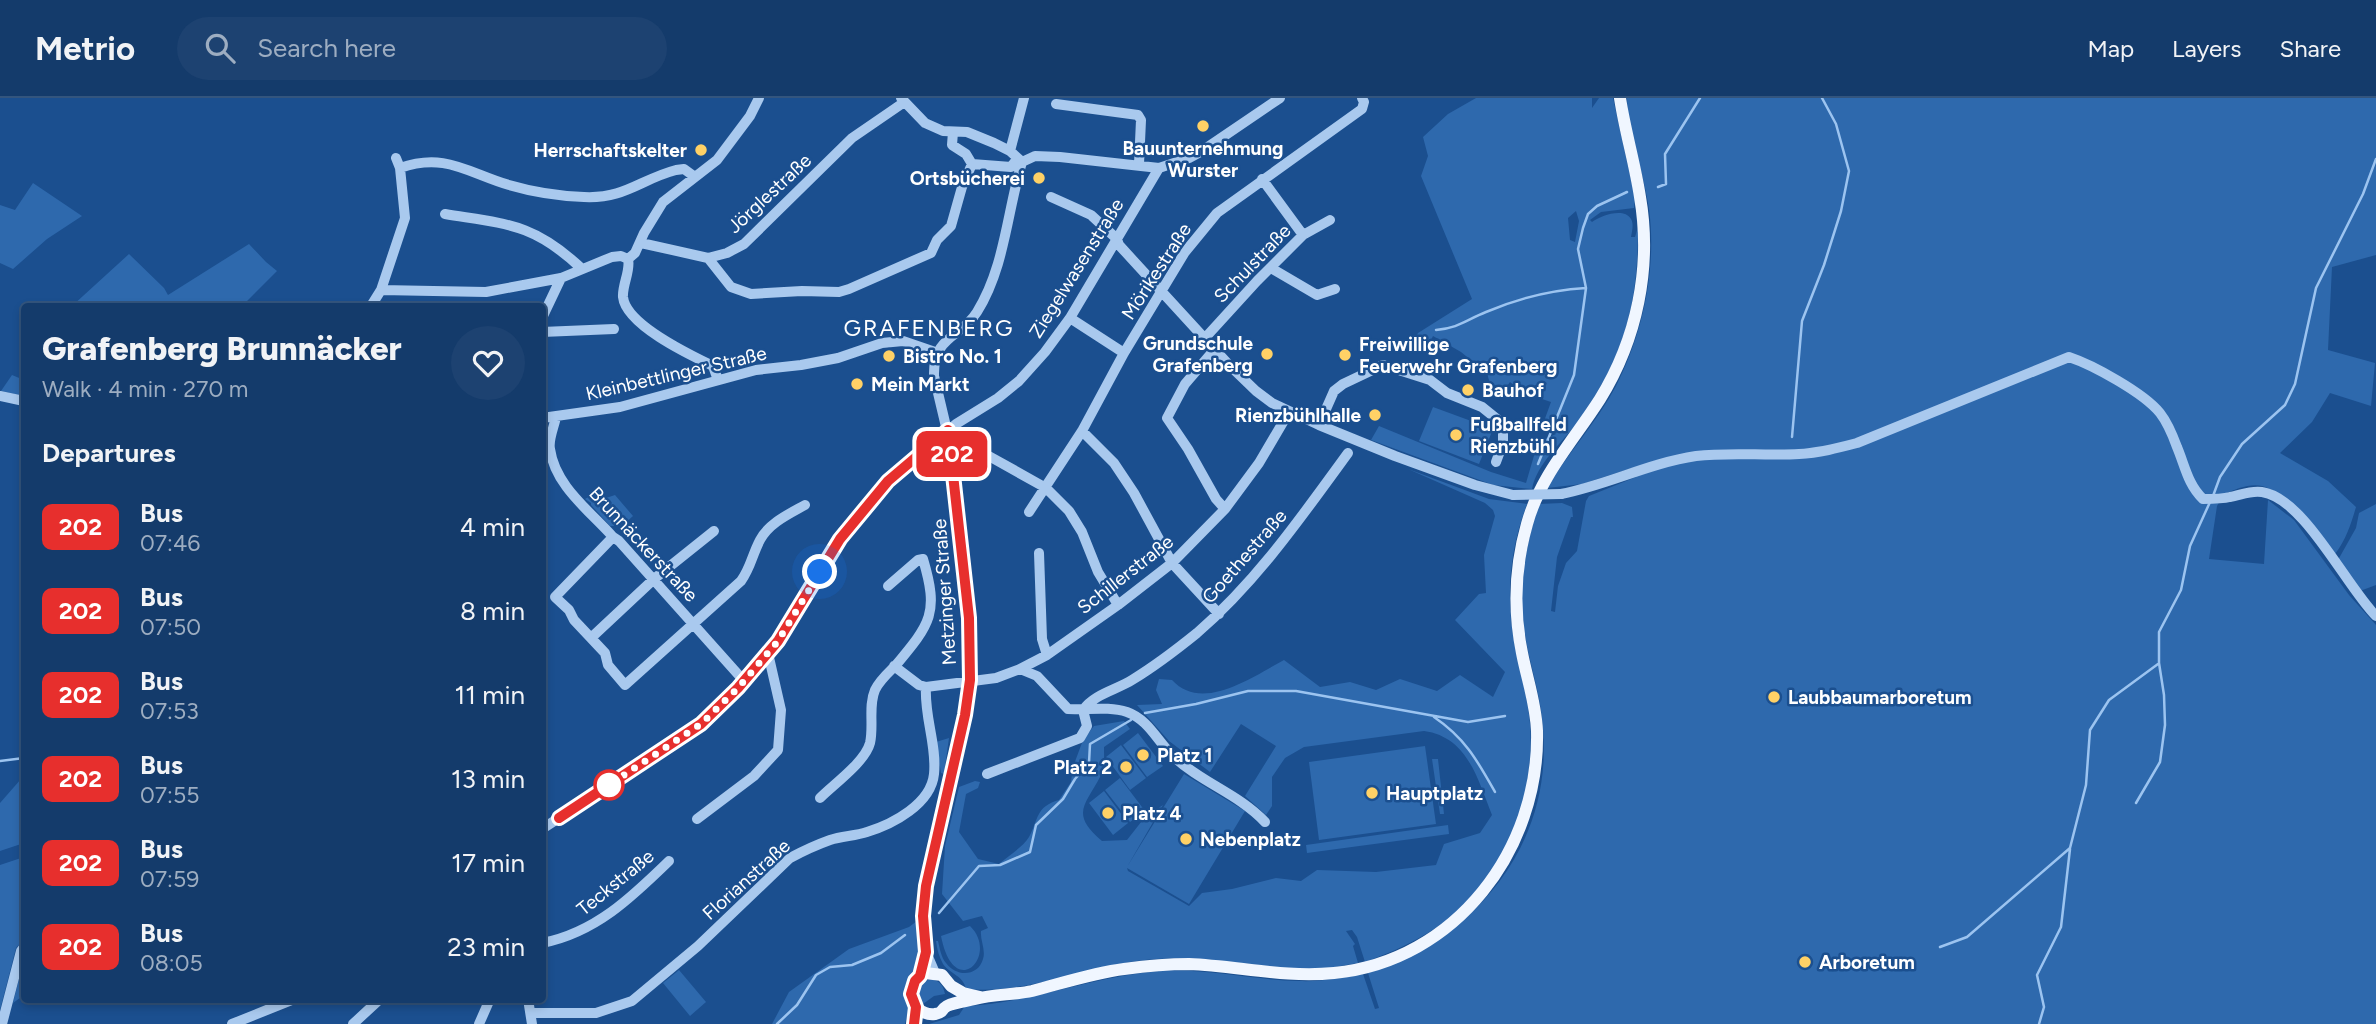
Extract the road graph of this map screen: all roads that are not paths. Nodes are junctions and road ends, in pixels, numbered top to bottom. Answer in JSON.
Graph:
{"nodes":[{"id":1,"x":759,"y":98,"type":"edge"},
{"id":2,"x":1024,"y":98,"type":"edge"},
{"id":3,"x":1280,"y":98,"type":"edge"},
{"id":4,"x":1362,"y":98,"type":"edge"},
{"id":5,"x":1620,"y":98,"type":"edge"},
{"id":6,"x":902,"y":100,"type":"edge"},
{"id":7,"x":1056,"y":104,"type":"dead end"},
{"id":8,"x":953,"y":132,"type":"junction"},
{"id":9,"x":1016,"y":158,"type":"junction"},
{"id":10,"x":972,"y":164,"type":"junction"},
{"id":11,"x":1139,"y":164,"type":"junction"},
{"id":12,"x":1159,"y":168,"type":"junction"},
{"id":13,"x":695,"y":177,"type":"junction"},
{"id":14,"x":1262,"y":179,"type":"junction"},
{"id":15,"x":1051,"y":197,"type":"dead end"},
{"id":16,"x":445,"y":214,"type":"dead end"},
{"id":17,"x":1330,"y":219,"type":"dead end"},
{"id":18,"x":1303,"y":235,"type":"junction"},
{"id":19,"x":1117,"y":239,"type":"junction"},
{"id":20,"x":641,"y":243,"type":"junction"},
{"id":21,"x":708,"y":258,"type":"junction"},
{"id":22,"x":628,"y":259,"type":"junction"},
{"id":23,"x":581,"y":268,"type":"junction"},
{"id":24,"x":1271,"y":268,"type":"junction"},
{"id":25,"x":561,"y":278,"type":"junction"},
{"id":26,"x":1335,"y":289,"type":"dead end"},
{"id":27,"x":381,"y":290,"type":"junction"},
{"id":28,"x":1162,"y":290,"type":"junction"},
{"id":29,"x":373,"y":303,"type":"edge"},
{"id":30,"x":546,"y":310,"type":"edge"},
{"id":31,"x":1070,"y":318,"type":"junction"},
{"id":32,"x":614,"y":329,"type":"dead end"},
{"id":33,"x":546,"y":332,"type":"edge"},
{"id":34,"x":1205,"y":338,"type":"junction"},
{"id":35,"x":1215,"y":349,"type":"junction"},
{"id":36,"x":1124,"y":352,"type":"junction"},
{"id":37,"x":938,"y":353,"type":"junction"},
{"id":38,"x":718,"y":380,"type":"junction"},
{"id":39,"x":0,"y":396,"type":"edge"},
{"id":40,"x":21,"y":400,"type":"edge"},
{"id":41,"x":1289,"y":412,"type":"junction"},
{"id":42,"x":556,"y":417,"type":"junction"},
{"id":43,"x":546,"y":418,"type":"edge"},
{"id":44,"x":1319,"y":425,"type":"junction"},
{"id":45,"x":948,"y":430,"type":"junction"},
{"id":46,"x":1082,"y":431,"type":"junction"},
{"id":47,"x":546,"y":450,"type":"edge"},
{"id":48,"x":952,"y":452,"type":"junction"},
{"id":49,"x":1348,"y":453,"type":"dead end"},
{"id":50,"x":1496,"y":462,"type":"dead end"},
{"id":51,"x":1046,"y":488,"type":"junction"},
{"id":52,"x":805,"y":505,"type":"dead end"},
{"id":53,"x":1225,"y":509,"type":"junction"},
{"id":54,"x":1030,"y":512,"type":"dead end"},
{"id":55,"x":714,"y":531,"type":"dead end"},
{"id":56,"x":613,"y":537,"type":"junction"},
{"id":57,"x":1039,"y":553,"type":"dead end"},
{"id":58,"x":1172,"y":563,"type":"junction"},
{"id":59,"x":654,"y":579,"type":"junction"},
{"id":60,"x":888,"y":586,"type":"dead end"},
{"id":61,"x":1118,"y":604,"type":"junction"},
{"id":62,"x":1219,"y":614,"type":"junction"},
{"id":63,"x":2376,"y":616,"type":"edge"},
{"id":64,"x":693,"y":623,"type":"junction"},
{"id":65,"x":592,"y":637,"type":"junction"},
{"id":66,"x":768,"y":653,"type":"junction"},
{"id":67,"x":1047,"y":654,"type":"junction"},
{"id":68,"x":894,"y":666,"type":"junction"},
{"id":69,"x":1020,"y":669,"type":"junction"},
{"id":70,"x":970,"y":680,"type":"junction"},
{"id":71,"x":744,"y":681,"type":"junction"},
{"id":72,"x":926,"y":687,"type":"junction"},
{"id":73,"x":1083,"y":710,"type":"junction"},
{"id":74,"x":987,"y":774,"type":"dead end"},
{"id":75,"x":820,"y":798,"type":"dead end"},
{"id":76,"x":697,"y":819,"type":"dead end"},
{"id":77,"x":1265,"y":821,"type":"dead end"},
{"id":78,"x":546,"y":826,"type":"edge"},
{"id":79,"x":670,"y":861,"type":"dead end"},
{"id":80,"x":546,"y":942,"type":"edge"},
{"id":81,"x":21,"y":951,"type":"edge"},
{"id":82,"x":926,"y":952,"type":"junction"},
{"id":83,"x":935,"y":973,"type":"junction"},
{"id":84,"x":920,"y":976,"type":"junction"},
{"id":85,"x":951,"y":986,"type":"junction"},
{"id":86,"x":981,"y":997,"type":"junction"},
{"id":87,"x":284,"y":1003,"type":"edge"},
{"id":88,"x":376,"y":1003,"type":"edge"},
{"id":89,"x":488,"y":1003,"type":"edge"},
{"id":90,"x":948,"y":1005,"type":"junction"},
{"id":91,"x":921,"y":1010,"type":"junction"},
{"id":92,"x":531,"y":1018,"type":"edge"},
{"id":93,"x":2,"y":1024,"type":"edge"},
{"id":94,"x":232,"y":1024,"type":"edge"},
{"id":95,"x":353,"y":1024,"type":"edge"},
{"id":96,"x":479,"y":1024,"type":"edge"},
{"id":97,"x":915,"y":1024,"type":"edge"}],
"edges":[{"from":1,"to":13,"type":"street"},
{"from":2,"to":9,"type":"street"},
{"from":3,"to":12,"type":"street"},
{"from":4,"to":14,"type":"street","name":"Mörikestraße"},
{"from":5,"to":86,"type":"main road"},
{"from":6,"to":8,"type":"street"},
{"from":6,"to":21,"type":"street","name":"Jörglestraße"},
{"from":7,"to":11,"type":"street"},
{"from":8,"to":9,"type":"street"},
{"from":8,"to":10,"type":"street"},
{"from":9,"to":10,"type":"street"},
{"from":9,"to":11,"type":"street"},
{"from":9,"to":37,"type":"street"},
{"from":10,"to":21,"type":"street"},
{"from":11,"to":12,"type":"street"},
{"from":12,"to":19,"type":"street","name":"Ziegelwasenstraße"},
{"from":13,"to":20,"type":"street"},
{"from":13,"to":27,"type":"street"},
{"from":14,"to":18,"type":"street"},
{"from":14,"to":28,"type":"street","name":"Mörikestraße"},
{"from":15,"to":19,"type":"street"},
{"from":16,"to":23,"type":"street"},
{"from":17,"to":18,"type":"street","name":"Schulstraße"},
{"from":18,"to":24,"type":"street","name":"Schulstraße"},
{"from":19,"to":28,"type":"street"},
{"from":19,"to":31,"type":"street","name":"Ziegelwasenstraße"},
{"from":20,"to":21,"type":"street"},
{"from":20,"to":22,"type":"street"},
{"from":22,"to":23,"type":"street"},
{"from":22,"to":38,"type":"street"},
{"from":23,"to":25,"type":"street"},
{"from":24,"to":26,"type":"street"},
{"from":24,"to":34,"type":"street","name":"Schulstraße"},
{"from":25,"to":27,"type":"street"},
{"from":25,"to":30,"type":"street"},
{"from":27,"to":29,"type":"street"},
{"from":28,"to":34,"type":"street"},
{"from":28,"to":36,"type":"street","name":"Mörikestraße"},
{"from":31,"to":36,"type":"street"},
{"from":31,"to":45,"type":"street","name":"Ziegelwasenstraße"},
{"from":32,"to":33,"type":"street"},
{"from":34,"to":35,"type":"street"},
{"from":35,"to":41,"type":"street"},
{"from":35,"to":53,"type":"street"},
{"from":36,"to":46,"type":"street","name":"Mörikestraße"},
{"from":37,"to":38,"type":"street","name":"Kleinbettlinger Straße"},
{"from":37,"to":45,"type":"street","name":"Metzinger Straße"},
{"from":38,"to":42,"type":"street","name":"Kleinbettlinger Straße"},
{"from":39,"to":40,"type":"street"},
{"from":41,"to":44,"type":"street"},
{"from":41,"to":53,"type":"street","name":"Schillerstraße"},
{"from":42,"to":43,"type":"street","name":"Kleinbettlinger Straße"},
{"from":42,"to":47,"type":"street","name":"Brunnäckerstraße"},
{"from":44,"to":50,"type":"street"},
{"from":44,"to":63,"type":"street","bridge":true},
{"from":45,"to":48,"type":"street","name":"Metzinger Straße"},
{"from":45,"to":66,"type":"street","name":"Ziegelwasenstraße"},
{"from":46,"to":51,"type":"street","name":"Mörikestraße"},
{"from":46,"to":58,"type":"street"},
{"from":47,"to":56,"type":"street","name":"Brunnäckerstraße"},
{"from":48,"to":51,"type":"street"},
{"from":48,"to":70,"type":"street","name":"Metzinger Straße"},
{"from":49,"to":62,"type":"street","name":"Goethestraße"},
{"from":51,"to":54,"type":"street","name":"Mörikestraße"},
{"from":51,"to":61,"type":"street"},
{"from":52,"to":64,"type":"street"},
{"from":53,"to":58,"type":"street","name":"Schillerstraße"},
{"from":55,"to":59,"type":"street"},
{"from":56,"to":59,"type":"street","name":"Brunnäckerstraße"},
{"from":56,"to":65,"type":"street"},
{"from":57,"to":67,"type":"street"},
{"from":58,"to":61,"type":"street","name":"Schillerstraße"},
{"from":58,"to":62,"type":"street"},
{"from":59,"to":64,"type":"street","name":"Brunnäckerstraße"},
{"from":59,"to":65,"type":"street"},
{"from":60,"to":68,"type":"street"},
{"from":61,"to":67,"type":"street","name":"Schillerstraße"},
{"from":62,"to":73,"type":"street","name":"Goethestraße"},
{"from":64,"to":65,"type":"street"},
{"from":64,"to":71,"type":"street","name":"Brunnäckerstraße"},
{"from":66,"to":71,"type":"street","name":"Ziegelwasenstraße"},
{"from":66,"to":76,"type":"street"},
{"from":67,"to":69,"type":"street","name":"Schillerstraße"},
{"from":68,"to":72,"type":"street"},
{"from":68,"to":75,"type":"street"},
{"from":69,"to":70,"type":"street","name":"Schillerstraße"},
{"from":69,"to":73,"type":"street"},
{"from":70,"to":72,"type":"street"},
{"from":70,"to":82,"type":"street","name":"Metzinger Straße"},
{"from":71,"to":78,"type":"street","name":"Ziegelwasenstraße"},
{"from":72,"to":92,"type":"street","name":"Florianstraße"},
{"from":73,"to":74,"type":"street"},
{"from":73,"to":77,"type":"street"},
{"from":79,"to":80,"type":"street","name":"Teckstraße"},
{"from":81,"to":93,"type":"street"},
{"from":82,"to":83,"type":"street","name":"Metzinger Straße"},
{"from":82,"to":84,"type":"street","name":"Metzinger Straße"},
{"from":83,"to":84,"type":"main road"},
{"from":83,"to":85,"type":"main road"},
{"from":84,"to":91,"type":"main road"},
{"from":85,"to":86,"type":"main road"},
{"from":85,"to":90,"type":"main road"},
{"from":86,"to":90,"type":"main road"},
{"from":87,"to":94,"type":"street"},
{"from":88,"to":95,"type":"street"},
{"from":89,"to":96,"type":"street"},
{"from":90,"to":91,"type":"main road"},
{"from":91,"to":97,"type":"main road"}]}
